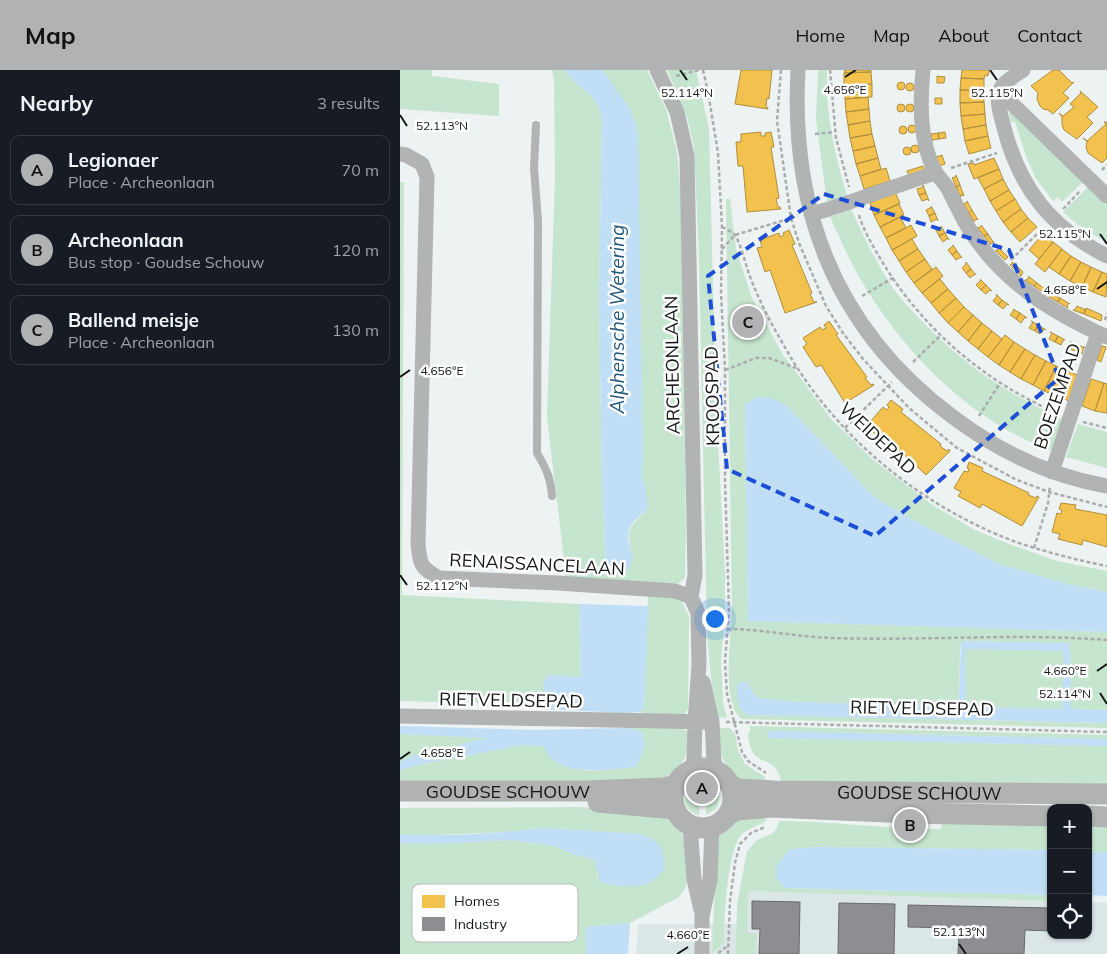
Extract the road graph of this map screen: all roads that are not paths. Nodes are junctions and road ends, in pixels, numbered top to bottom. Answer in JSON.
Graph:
{"nodes":[{"id":1,"x":798,"y":70,"type":"edge"},
{"id":2,"x":923,"y":70,"type":"edge"},
{"id":3,"x":1023,"y":70,"type":"edge"},
{"id":4,"x":660,"y":75,"type":"edge"},
{"id":5,"x":1000,"y":91,"type":"junction"},
{"id":6,"x":536,"y":125,"type":"dead end"},
{"id":7,"x":400,"y":154,"type":"edge"},
{"id":8,"x":936,"y":173,"type":"junction"},
{"id":9,"x":1107,"y":196,"type":"edge"},
{"id":10,"x":810,"y":214,"type":"junction"},
{"id":11,"x":1107,"y":256,"type":"edge"},
{"id":12,"x":1103,"y":335,"type":"edge"},
{"id":13,"x":1052,"y":472,"type":"junction"},
{"id":14,"x":1107,"y":486,"type":"edge"},
{"id":15,"x":552,"y":496,"type":"dead end"},
{"id":16,"x":691,"y":597,"type":"junction"},
{"id":17,"x":699,"y":664,"type":"junction"},
{"id":18,"x":400,"y":716,"type":"edge"},
{"id":19,"x":712,"y":722,"type":"junction"},
{"id":20,"x":695,"y":723,"type":"junction"},
{"id":21,"x":691,"y":770,"type":"junction"},
{"id":22,"x":725,"y":779,"type":"junction"},
{"id":23,"x":676,"y":784,"type":"junction"},
{"id":24,"x":400,"y":791,"type":"edge"},
{"id":25,"x":1107,"y":794,"type":"edge"},
{"id":26,"x":772,"y":799,"type":"junction"},
{"id":27,"x":400,"y":801,"type":"edge"},
{"id":28,"x":675,"y":809,"type":"junction"},
{"id":29,"x":729,"y":814,"type":"junction"},
{"id":30,"x":1047,"y":816,"type":"edge"},
{"id":31,"x":1092,"y":816,"type":"edge"},
{"id":32,"x":1107,"y":817,"type":"edge"},
{"id":33,"x":690,"y":825,"type":"junction"},
{"id":34,"x":712,"y":826,"type":"junction"},
{"id":35,"x":702,"y":916,"type":"junction"},
{"id":36,"x":702,"y":954,"type":"edge"}],
"edges":[{"from":1,"to":10,"type":"street"},
{"from":2,"to":8,"type":"street","name":"BOEZEMPAD"},
{"from":3,"to":5,"type":"street"},
{"from":4,"to":16,"type":"street","name":"ARCHEONLAAN"},
{"from":5,"to":9,"type":"street"},
{"from":5,"to":11,"type":"street"},
{"from":6,"to":15,"type":"lane"},
{"from":7,"to":16,"type":"street","name":"RENAISSANCELAAN"},
{"from":8,"to":10,"type":"street"},
{"from":8,"to":12,"type":"street","name":"BOEZEMPAD"},
{"from":10,"to":13,"type":"street"},
{"from":12,"to":13,"type":"street","name":"BOEZEMPAD"},
{"from":13,"to":14,"type":"street"},
{"from":16,"to":17,"type":"street","name":"ARCHEONLAAN"},
{"from":17,"to":19,"type":"street","name":"ARCHEONLAAN"},
{"from":17,"to":20,"type":"street","name":"ARCHEONLAAN"},
{"from":18,"to":20,"type":"street","name":"RIETVELDSEPAD"},
{"from":19,"to":20,"type":"street","name":"RIETVELDSEPAD"},
{"from":19,"to":22,"type":"street","name":"ARCHEONLAAN"},
{"from":20,"to":21,"type":"street","name":"ARCHEONLAAN"},
{"from":21,"to":22,"type":"main road"},
{"from":21,"to":23,"type":"main road"},
{"from":22,"to":26,"type":"main road","name":"GOUDSE SCHOUW"},
{"from":22,"to":29,"type":"main road"},
{"from":23,"to":24,"type":"main road","name":"GOUDSE SCHOUW"},
{"from":23,"to":28,"type":"main road"},
{"from":25,"to":26,"type":"main road","name":"GOUDSE SCHOUW"},
{"from":26,"to":29,"type":"main road","name":"GOUDSE SCHOUW"},
{"from":26,"to":30,"type":"main road","name":"GOUDSE SCHOUW"},
{"from":27,"to":28,"type":"main road","name":"GOUDSE SCHOUW"},
{"from":28,"to":33,"type":"main road"},
{"from":29,"to":34,"type":"main road"},
{"from":31,"to":32,"type":"main road"},
{"from":33,"to":34,"type":"main road"},
{"from":33,"to":35,"type":"street"},
{"from":34,"to":35,"type":"street"},
{"from":35,"to":36,"type":"street"}]}
